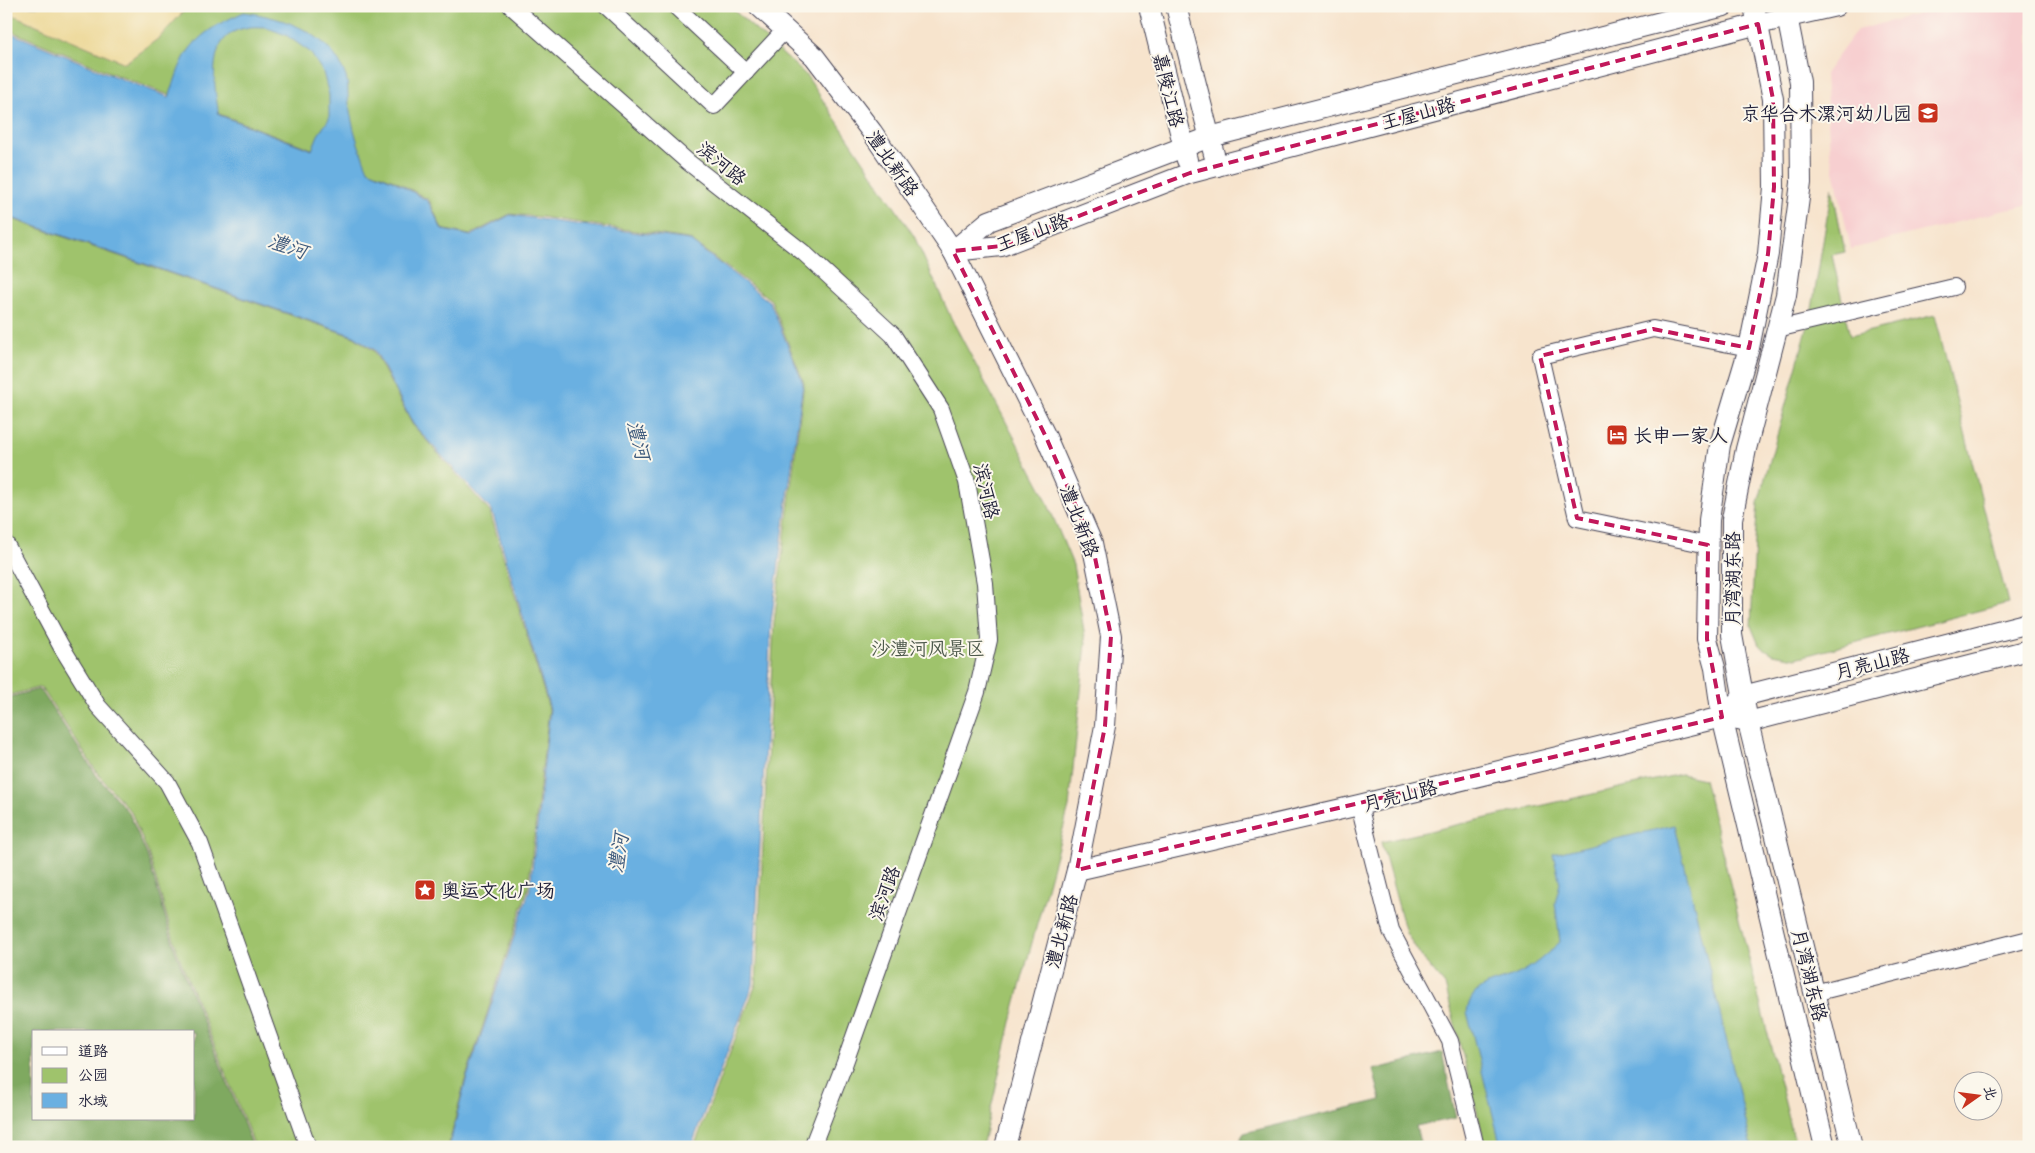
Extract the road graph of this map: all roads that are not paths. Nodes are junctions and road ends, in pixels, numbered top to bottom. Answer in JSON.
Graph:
{"nodes":[{"id":1,"x":511,"y":6,"type":"edge"},
{"id":2,"x":606,"y":6,"type":"edge"},
{"id":3,"x":674,"y":6,"type":"edge"},
{"id":4,"x":759,"y":6,"type":"edge"},
{"id":5,"x":1148,"y":6,"type":"edge"},
{"id":6,"x":1176,"y":6,"type":"edge"},
{"id":7,"x":1724,"y":6,"type":"edge"},
{"id":8,"x":1836,"y":6,"type":"edge"},
{"id":9,"x":1786,"y":12,"type":"edge"},
{"id":10,"x":1756,"y":15,"type":"edge"},
{"id":11,"x":785,"y":30,"type":"junction"},
{"id":12,"x":746,"y":72,"type":"junction"},
{"id":13,"x":1210,"y":137,"type":"junction"},
{"id":14,"x":1183,"y":146,"type":"junction"},
{"id":15,"x":1217,"y":166,"type":"junction"},
{"id":16,"x":1190,"y":173,"type":"junction"},
{"id":17,"x":953,"y":251,"type":"junction"},
{"id":18,"x":1954,"y":287,"type":"dead end"},
{"id":19,"x":1777,"y":329,"type":"junction"},
{"id":20,"x":1748,"y":348,"type":"junction"},
{"id":21,"x":6,"y":544,"type":"edge"},
{"id":22,"x":1708,"y":545,"type":"junction"},
{"id":23,"x":2029,"y":624,"type":"edge"},
{"id":24,"x":2029,"y":650,"type":"edge"},
{"id":25,"x":1743,"y":696,"type":"junction"},
{"id":26,"x":1722,"y":717,"type":"junction"},
{"id":27,"x":1748,"y":722,"type":"junction"},
{"id":28,"x":1359,"y":805,"type":"junction"},
{"id":29,"x":1077,"y":870,"type":"junction"},
{"id":30,"x":2029,"y":939,"type":"edge"},
{"id":31,"x":1814,"y":993,"type":"junction"},
{"id":32,"x":308,"y":1147,"type":"edge"},
{"id":33,"x":812,"y":1147,"type":"edge"},
{"id":34,"x":1005,"y":1147,"type":"edge"},
{"id":35,"x":1476,"y":1147,"type":"edge"},
{"id":36,"x":1825,"y":1147,"type":"edge"},
{"id":37,"x":1852,"y":1147,"type":"edge"}],
"edges":[{"from":1,"to":33,"type":"street","name":"滨河路"},
{"from":2,"to":12,"type":"street"},
{"from":3,"to":12,"type":"street"},
{"from":4,"to":11,"type":"street","name":"澧北新路"},
{"from":5,"to":14,"type":"street","name":"嘉陵江路"},
{"from":6,"to":13,"type":"street","name":"嘉陵江路"},
{"from":7,"to":13,"type":"street","name":"王屋山路"},
{"from":8,"to":9,"type":"street","name":"王屋山路"},
{"from":9,"to":10,"type":"street","name":"王屋山路"},
{"from":9,"to":19,"type":"street","name":"月湾湖东路"},
{"from":10,"to":15,"type":"street","name":"王屋山路"},
{"from":10,"to":20,"type":"street","name":"月湾湖东路"},
{"from":11,"to":12,"type":"street"},
{"from":11,"to":17,"type":"street","name":"澧北新路"},
{"from":13,"to":14,"type":"street","name":"王屋山路"},
{"from":13,"to":15,"type":"street","name":"嘉陵江路"},
{"from":14,"to":16,"type":"street","name":"嘉陵江路"},
{"from":14,"to":17,"type":"street","name":"王屋山路"},
{"from":15,"to":16,"type":"street","name":"王屋山路"},
{"from":16,"to":17,"type":"street","name":"王屋山路"},
{"from":17,"to":29,"type":"street","name":"澧北新路"},
{"from":18,"to":19,"type":"street"},
{"from":19,"to":25,"type":"street","name":"月湾湖东路"},
{"from":20,"to":22,"type":"street","name":"月湾湖东路"},
{"from":20,"to":22,"type":"street"},
{"from":21,"to":32,"type":"street"},
{"from":22,"to":26,"type":"street","name":"月湾湖东路"},
{"from":23,"to":25,"type":"street","name":"月亮山路"},
{"from":24,"to":27,"type":"street","name":"月亮山路"},
{"from":25,"to":26,"type":"street"},
{"from":25,"to":27,"type":"street","name":"月湾湖东路"},
{"from":26,"to":27,"type":"street","name":"月亮山路"},
{"from":26,"to":28,"type":"street","name":"月亮山路"},
{"from":26,"to":36,"type":"street","name":"月湾湖东路"},
{"from":27,"to":31,"type":"street","name":"月湾湖东路"},
{"from":28,"to":29,"type":"street","name":"月亮山路"},
{"from":28,"to":35,"type":"street"},
{"from":29,"to":34,"type":"street","name":"澧北新路"},
{"from":30,"to":31,"type":"street"},
{"from":31,"to":37,"type":"street","name":"月湾湖东路"}]}
